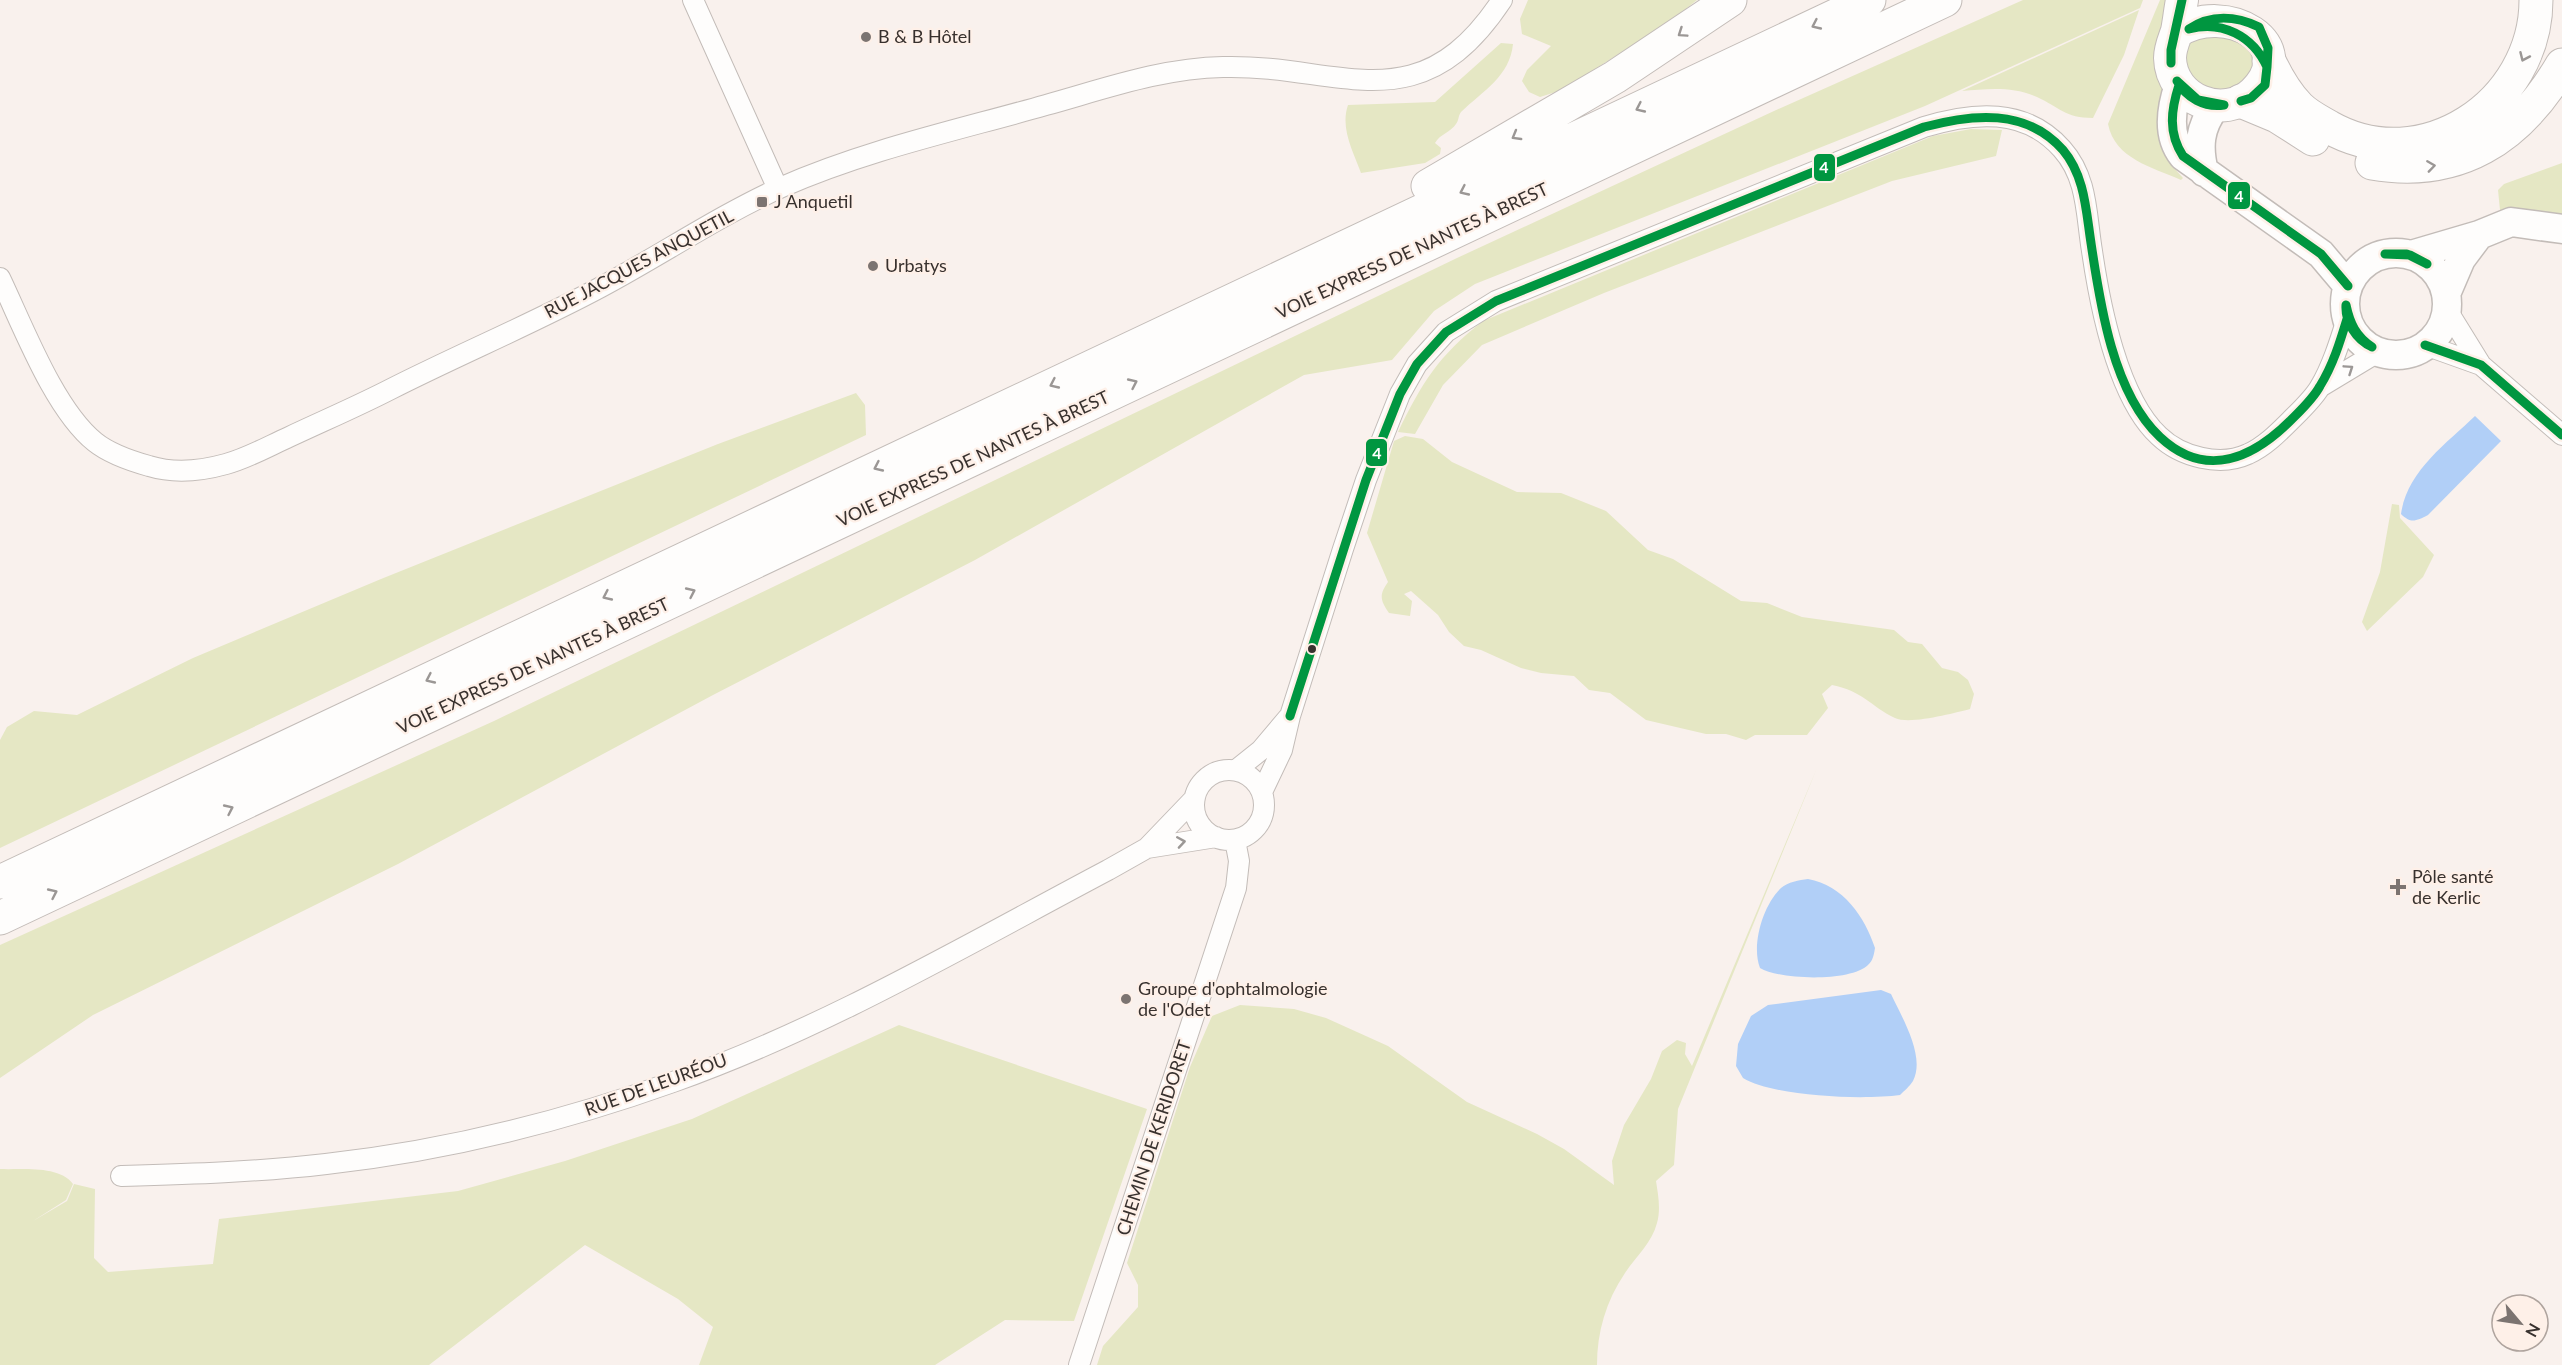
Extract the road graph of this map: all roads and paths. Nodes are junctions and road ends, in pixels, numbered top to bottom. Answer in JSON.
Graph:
{"nodes":[{"id":1,"x":693,"y":0,"type":"edge"},
{"id":2,"x":1502,"y":0,"type":"edge"},
{"id":3,"x":1730,"y":0,"type":"edge"},
{"id":4,"x":1869,"y":0,"type":"edge"},
{"id":5,"x":1945,"y":0,"type":"edge"},
{"id":6,"x":2182,"y":0,"type":"edge"},
{"id":7,"x":2536,"y":0,"type":"edge"},
{"id":8,"x":2222,"y":4,"type":"edge"},
{"id":9,"x":2177,"y":32,"type":"junction"},
{"id":10,"x":2269,"y":62,"type":"junction"},
{"id":11,"x":2562,"y":65,"type":"edge"},
{"id":12,"x":2179,"y":85,"type":"junction"},
{"id":13,"x":2228,"y":104,"type":"junction"},
{"id":14,"x":2204,"y":172,"type":"junction"},
{"id":15,"x":778,"y":189,"type":"junction"},
{"id":16,"x":2562,"y":229,"type":"edge"},
{"id":17,"x":2479,"y":235,"type":"junction"},
{"id":18,"x":2321,"y":254,"type":"junction"},
{"id":19,"x":2411,"y":255,"type":"junction"},
{"id":20,"x":2374,"y":258,"type":"junction"},
{"id":21,"x":0,"y":279,"type":"edge"},
{"id":22,"x":2348,"y":286,"type":"junction"},
{"id":23,"x":2446,"y":302,"type":"junction"},
{"id":24,"x":1202,"y":314,"type":"junction"},
{"id":25,"x":2347,"y":320,"type":"junction"},
{"id":26,"x":2425,"y":345,"type":"junction"},
{"id":27,"x":2378,"y":352,"type":"junction"},
{"id":28,"x":2481,"y":365,"type":"junction"},
{"id":29,"x":2320,"y":387,"type":"junction"},
{"id":30,"x":2562,"y":435,"type":"edge"},
{"id":31,"x":1290,"y":716,"type":"junction"},
{"id":32,"x":1236,"y":771,"type":"junction"},
{"id":33,"x":1262,"y":792,"type":"junction"},
{"id":34,"x":1195,"y":798,"type":"junction"},
{"id":35,"x":1216,"y":837,"type":"junction"},
{"id":36,"x":1235,"y":840,"type":"junction"},
{"id":37,"x":1147,"y":848,"type":"junction"},
{"id":38,"x":0,"y":882,"type":"edge"},
{"id":39,"x":0,"y":918,"type":"edge"},
{"id":40,"x":121,"y":1176,"type":"dead end"},
{"id":41,"x":1079,"y":1365,"type":"edge"}],
"edges":[{"from":1,"to":15,"type":"street"},
{"from":2,"to":15,"type":"street","name":"RUE JACQUES ANQUETIL"},
{"from":3,"to":24,"type":"highway","one_way":true},
{"from":4,"to":24,"type":"highway","name":"VOIE EXPRESS DE NANTES À BREST","one_way":true},
{"from":39,"to":5,"type":"highway","name":"VOIE EXPRESS DE NANTES À BREST","one_way":true},
{"from":6,"to":9,"type":"main road"},
{"from":7,"to":10,"type":"highway","one_way":true},
{"from":8,"to":9,"type":"main road"},
{"from":8,"to":10,"type":"main road"},
{"from":9,"to":12,"type":"main road"},
{"from":10,"to":13,"type":"main road"},
{"from":13,"to":11,"type":"highway","one_way":true},
{"from":12,"to":13,"type":"main road"},
{"from":12,"to":14,"type":"street"},
{"from":13,"to":14,"type":"street"},
{"from":14,"to":18,"type":"street"},
{"from":15,"to":21,"type":"street","name":"RUE JACQUES ANQUETIL"},
{"from":16,"to":17,"type":"street"},
{"from":17,"to":19,"type":"street"},
{"from":17,"to":23,"type":"street"},
{"from":18,"to":20,"type":"street"},
{"from":18,"to":22,"type":"street"},
{"from":19,"to":20,"type":"street"},
{"from":19,"to":23,"type":"street"},
{"from":20,"to":22,"type":"street"},
{"from":22,"to":25,"type":"street"},
{"from":23,"to":26,"type":"street"},
{"from":23,"to":28,"type":"street"},
{"from":24,"to":38,"type":"highway","name":"VOIE EXPRESS DE NANTES À BREST","one_way":true},
{"from":25,"to":27,"type":"street"},
{"from":25,"to":29,"type":"street"},
{"from":26,"to":27,"type":"street"},
{"from":26,"to":28,"type":"street"},
{"from":29,"to":27,"type":"street","one_way":true},
{"from":28,"to":30,"type":"street"},
{"from":29,"to":31,"type":"street"},
{"from":31,"to":32,"type":"street"},
{"from":31,"to":33,"type":"street"},
{"from":32,"to":33,"type":"street"},
{"from":32,"to":34,"type":"street"},
{"from":33,"to":36,"type":"street"},
{"from":34,"to":35,"type":"street"},
{"from":34,"to":37,"type":"street","name":"RUE DE LEURÉOU"},
{"from":35,"to":36,"type":"street"},
{"from":37,"to":35,"type":"street","name":"RUE DE LEURÉOU","one_way":true},
{"from":36,"to":41,"type":"street","name":"CHEMIN DE KERIDORET"},
{"from":37,"to":40,"type":"street","name":"RUE DE LEURÉOU"}]}
